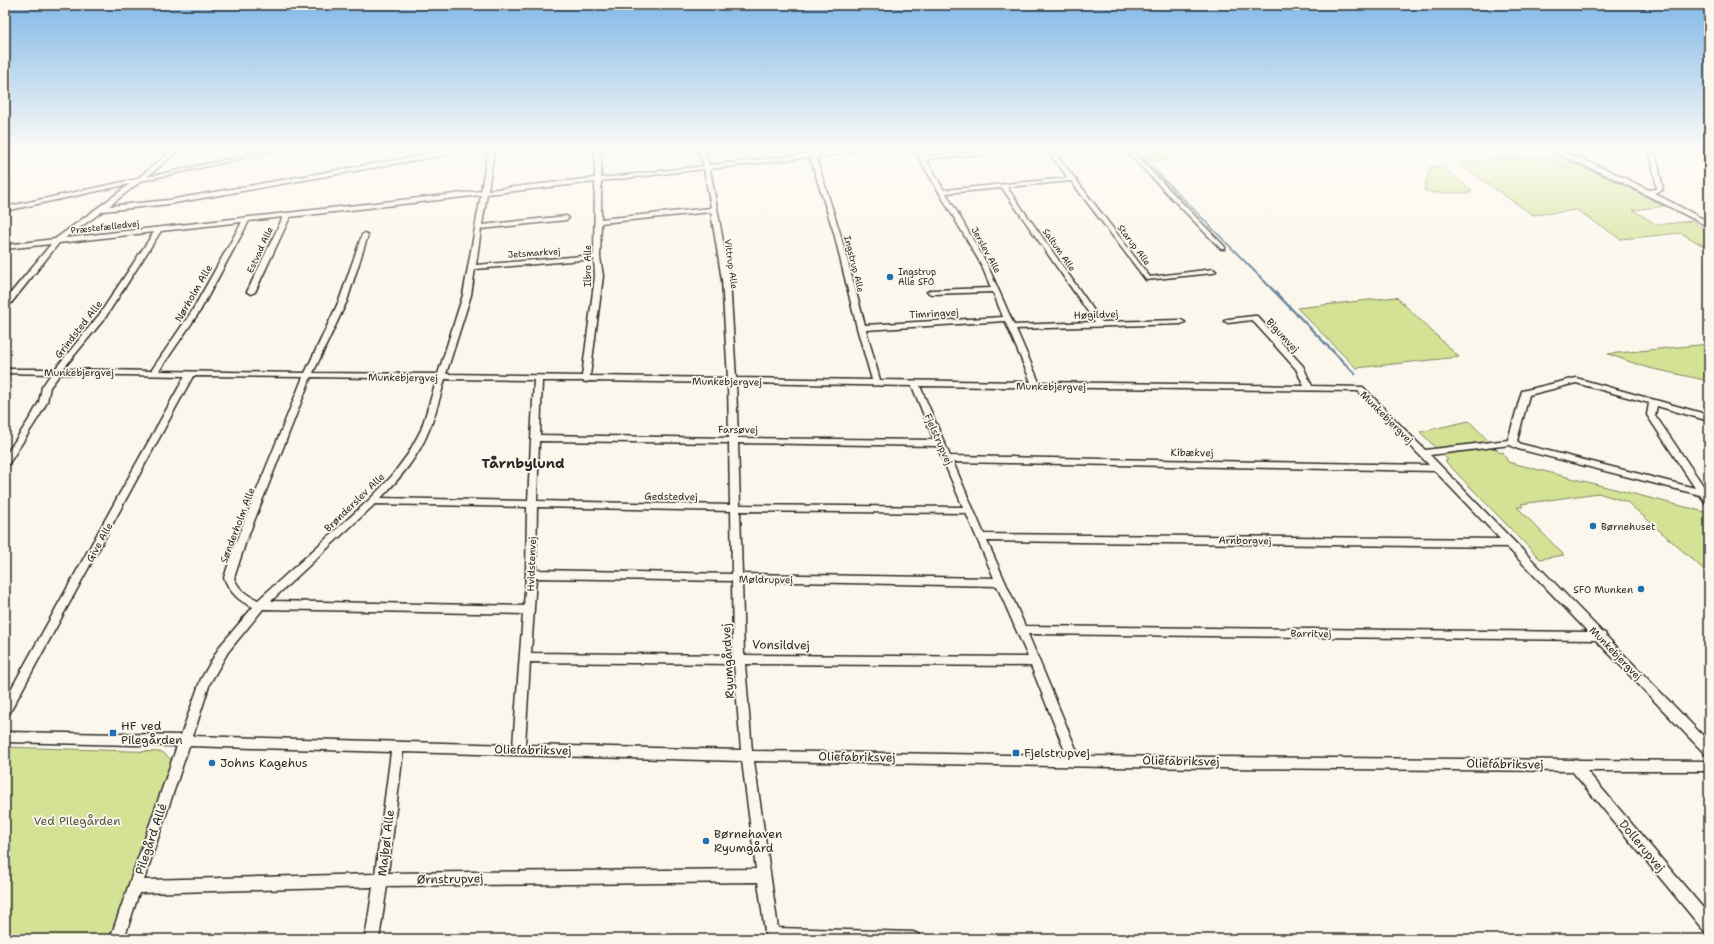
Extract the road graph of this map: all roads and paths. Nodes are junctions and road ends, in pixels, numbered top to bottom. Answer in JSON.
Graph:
{"nodes":[{"id":1,"x":70,"y":195,"type":"edge"},
{"id":2,"x":120,"y":195,"type":"edge"},
{"id":3,"x":208,"y":195,"type":"edge"},
{"id":4,"x":466,"y":195,"type":"edge"},
{"id":5,"x":484,"y":195,"type":"edge"},
{"id":6,"x":598,"y":195,"type":"edge"},
{"id":7,"x":712,"y":195,"type":"edge"},
{"id":8,"x":825,"y":195,"type":"edge"},
{"id":9,"x":944,"y":195,"type":"edge"},
{"id":10,"x":1010,"y":195,"type":"edge"},
{"id":11,"x":1084,"y":195,"type":"edge"},
{"id":12,"x":1171,"y":195,"type":"edge"},
{"id":13,"x":1655,"y":195,"type":"edge"},
{"id":14,"x":5,"y":209,"type":"edge"},
{"id":15,"x":101,"y":209,"type":"junction"},
{"id":16,"x":714,"y":210,"type":"junction"},
{"id":17,"x":287,"y":216,"type":"junction"},
{"id":18,"x":566,"y":218,"type":"dead end"},
{"id":19,"x":246,"y":221,"type":"junction"},
{"id":20,"x":598,"y":221,"type":"junction"},
{"id":21,"x":1709,"y":226,"type":"edge"},
{"id":22,"x":478,"y":227,"type":"junction"},
{"id":23,"x":160,"y":230,"type":"junction"},
{"id":24,"x":366,"y":235,"type":"dead end"},
{"id":25,"x":57,"y":241,"type":"junction"},
{"id":26,"x":5,"y":247,"type":"edge"},
{"id":27,"x":1223,"y":248,"type":"dead end"},
{"id":28,"x":597,"y":257,"type":"junction"},
{"id":29,"x":472,"y":267,"type":"junction"},
{"id":30,"x":1213,"y":271,"type":"dead end"},
{"id":31,"x":996,"y":290,"type":"junction"},
{"id":32,"x":251,"y":292,"type":"dead end"},
{"id":33,"x":932,"y":292,"type":"dead end"},
{"id":34,"x":5,"y":305,"type":"edge"},
{"id":35,"x":1008,"y":319,"type":"junction"},
{"id":36,"x":1228,"y":321,"type":"dead end"},
{"id":37,"x":1181,"y":322,"type":"dead end"},
{"id":38,"x":1100,"y":324,"type":"junction"},
{"id":39,"x":1012,"y":326,"type":"junction"},
{"id":40,"x":861,"y":328,"type":"junction"},
{"id":41,"x":5,"y":371,"type":"edge"},
{"id":42,"x":57,"y":372,"type":"junction"},
{"id":43,"x":154,"y":372,"type":"junction"},
{"id":44,"x":191,"y":373,"type":"junction"},
{"id":45,"x":308,"y":374,"type":"junction"},
{"id":46,"x":441,"y":378,"type":"junction"},
{"id":47,"x":538,"y":379,"type":"junction"},
{"id":48,"x":586,"y":380,"type":"junction"},
{"id":49,"x":732,"y":380,"type":"junction"},
{"id":50,"x":877,"y":383,"type":"junction"},
{"id":51,"x":915,"y":384,"type":"junction"},
{"id":52,"x":1036,"y":385,"type":"junction"},
{"id":53,"x":1309,"y":389,"type":"junction"},
{"id":54,"x":1653,"y":402,"type":"junction"},
{"id":55,"x":1709,"y":418,"type":"edge"},
{"id":56,"x":536,"y":438,"type":"junction"},
{"id":57,"x":734,"y":440,"type":"junction"},
{"id":58,"x":940,"y":442,"type":"junction"},
{"id":59,"x":1512,"y":442,"type":"junction"},
{"id":60,"x":1423,"y":453,"type":"junction"},
{"id":61,"x":948,"y":459,"type":"junction"},
{"id":62,"x":5,"y":463,"type":"edge"},
{"id":63,"x":1437,"y":468,"type":"junction"},
{"id":64,"x":1706,"y":497,"type":"edge"},
{"id":65,"x":374,"y":501,"type":"junction"},
{"id":66,"x":532,"y":504,"type":"junction"},
{"id":67,"x":735,"y":508,"type":"junction"},
{"id":68,"x":968,"y":510,"type":"junction"},
{"id":69,"x":980,"y":537,"type":"junction"},
{"id":70,"x":1510,"y":543,"type":"junction"},
{"id":71,"x":531,"y":574,"type":"junction"},
{"id":72,"x":737,"y":578,"type":"junction"},
{"id":73,"x":1000,"y":582,"type":"junction"},
{"id":74,"x":260,"y":605,"type":"junction"},
{"id":75,"x":529,"y":610,"type":"junction"},
{"id":76,"x":1021,"y":630,"type":"junction"},
{"id":77,"x":1600,"y":636,"type":"junction"},
{"id":78,"x":526,"y":657,"type":"junction"},
{"id":79,"x":739,"y":658,"type":"junction"},
{"id":80,"x":1035,"y":662,"type":"junction"},
{"id":81,"x":5,"y":711,"type":"edge"},
{"id":82,"x":5,"y":737,"type":"edge"},
{"id":83,"x":185,"y":739,"type":"junction"},
{"id":84,"x":398,"y":747,"type":"junction"},
{"id":85,"x":519,"y":750,"type":"junction"},
{"id":86,"x":1709,"y":750,"type":"edge"},
{"id":87,"x":747,"y":756,"type":"junction"},
{"id":88,"x":1075,"y":760,"type":"junction"},
{"id":89,"x":1575,"y":765,"type":"junction"},
{"id":90,"x":1709,"y":766,"type":"edge"},
{"id":91,"x":765,"y":875,"type":"junction"},
{"id":92,"x":381,"y":880,"type":"junction"},
{"id":93,"x":135,"y":887,"type":"junction"},
{"id":94,"x":1709,"y":926,"type":"edge"},
{"id":95,"x":773,"y":937,"type":"edge"},
{"id":96,"x":118,"y":939,"type":"edge"},
{"id":97,"x":372,"y":939,"type":"edge"},
{"id":98,"x":913,"y":939,"type":"edge"}],
"edges":[{"from":1,"to":14,"type":"street"},
{"from":2,"to":15,"type":"street"},
{"from":3,"to":15,"type":"street"},
{"from":4,"to":17,"type":"street","name":"Præstefælledvej"},
{"from":5,"to":22,"type":"street","name":"Brønderslev Alle"},
{"from":6,"to":20,"type":"street","name":"Ilbro Alle"},
{"from":7,"to":16,"type":"street","name":"Vittrup Alle"},
{"from":8,"to":40,"type":"street","name":"Ingstrup Alle"},
{"from":9,"to":31,"type":"street","name":"Jerslev Alle"},
{"from":10,"to":38,"type":"street","name":"Saltum Alle"},
{"from":11,"to":30,"type":"street","name":"Starup Alle"},
{"from":12,"to":27,"type":"street"},
{"from":13,"to":21,"type":"street"},
{"from":15,"to":25,"type":"street"},
{"from":16,"to":20,"type":"street"},
{"from":16,"to":49,"type":"street","name":"Vittrup Alle"},
{"from":17,"to":19,"type":"street","name":"Præstefælledvej"},
{"from":17,"to":32,"type":"street","name":"Estvad Alle"},
{"from":18,"to":22,"type":"street"},
{"from":19,"to":23,"type":"street","name":"Præstefælledvej"},
{"from":19,"to":43,"type":"street","name":"Nørholm Alle"},
{"from":20,"to":28,"type":"street","name":"Ilbro Alle"},
{"from":22,"to":29,"type":"street","name":"Brønderslev Alle"},
{"from":23,"to":25,"type":"street","name":"Præstefælledvej"},
{"from":23,"to":42,"type":"street","name":"Grindsted Alle"},
{"from":24,"to":45,"type":"street","name":"Sønderholm Alle"},
{"from":25,"to":26,"type":"street","name":"Præstefælledvej"},
{"from":25,"to":34,"type":"street"},
{"from":28,"to":29,"type":"street","name":"Jetsmarkvej"},
{"from":28,"to":48,"type":"street","name":"Ilbro Alle"},
{"from":29,"to":46,"type":"street","name":"Brønderslev Alle"},
{"from":31,"to":33,"type":"street"},
{"from":31,"to":35,"type":"street","name":"Jerslev Alle"},
{"from":35,"to":39,"type":"street","name":"Jerslev Alle"},
{"from":35,"to":40,"type":"street","name":"Timringvej"},
{"from":36,"to":53,"type":"street","name":"Bigumvej"},
{"from":37,"to":38,"type":"street","name":"Høgildvej"},
{"from":38,"to":39,"type":"street","name":"Høgildvej"},
{"from":39,"to":52,"type":"street","name":"Jerslev Alle"},
{"from":40,"to":50,"type":"street","name":"Ingstrup Alle"},
{"from":41,"to":42,"type":"street","name":"Munkebjergvej"},
{"from":42,"to":43,"type":"street","name":"Munkebjergvej"},
{"from":42,"to":62,"type":"street","name":"Grindsted Alle"},
{"from":43,"to":44,"type":"street","name":"Munkebjergvej"},
{"from":44,"to":45,"type":"street","name":"Munkebjergvej"},
{"from":44,"to":81,"type":"street","name":"Give Alle"},
{"from":45,"to":46,"type":"street","name":"Munkebjergvej"},
{"from":45,"to":74,"type":"street","name":"Sønderholm Alle"},
{"from":46,"to":47,"type":"street","name":"Munkebjergvej"},
{"from":46,"to":65,"type":"street","name":"Brønderslev Alle"},
{"from":47,"to":48,"type":"street","name":"Munkebjergvej"},
{"from":47,"to":56,"type":"street","name":"Hvidstenvej"},
{"from":48,"to":49,"type":"street","name":"Munkebjergvej"},
{"from":49,"to":50,"type":"street","name":"Munkebjergvej"},
{"from":49,"to":57,"type":"street","name":"Ryumgårdvej"},
{"from":50,"to":51,"type":"street","name":"Munkebjergvej"},
{"from":51,"to":52,"type":"street","name":"Munkebjergvej"},
{"from":51,"to":58,"type":"street","name":"Fjelstrupvej"},
{"from":52,"to":53,"type":"street","name":"Munkebjergvej"},
{"from":53,"to":60,"type":"street","name":"Munkebjergvej"},
{"from":54,"to":55,"type":"street"},
{"from":54,"to":59,"type":"street"},
{"from":54,"to":64,"type":"street"},
{"from":56,"to":57,"type":"street","name":"Farsøvej"},
{"from":56,"to":66,"type":"street","name":"Hvidstenvej"},
{"from":57,"to":58,"type":"street","name":"Farsøvej"},
{"from":57,"to":67,"type":"street","name":"Ryumgårdvej"},
{"from":58,"to":61,"type":"street","name":"Fjelstrupvej"},
{"from":59,"to":60,"type":"street"},
{"from":59,"to":64,"type":"street"},
{"from":60,"to":63,"type":"street","name":"Munkebjergvej"},
{"from":61,"to":63,"type":"street","name":"Kibækvej"},
{"from":61,"to":68,"type":"street","name":"Fjelstrupvej"},
{"from":63,"to":70,"type":"street","name":"Munkebjergvej"},
{"from":65,"to":66,"type":"street","name":"Gedstedvej"},
{"from":65,"to":74,"type":"street","name":"Brønderslev Alle"},
{"from":66,"to":67,"type":"street","name":"Gedstedvej"},
{"from":66,"to":71,"type":"street","name":"Hvidstenvej"},
{"from":67,"to":68,"type":"street","name":"Gedstedvej"},
{"from":67,"to":72,"type":"street","name":"Ryumgårdvej"},
{"from":68,"to":69,"type":"street","name":"Fjelstrupvej"},
{"from":69,"to":70,"type":"street","name":"Arnborgvej"},
{"from":69,"to":73,"type":"street","name":"Fjelstrupvej"},
{"from":70,"to":77,"type":"street","name":"Munkebjergvej"},
{"from":71,"to":72,"type":"street","name":"Møldrupvej"},
{"from":71,"to":75,"type":"street","name":"Hvidstenvej"},
{"from":72,"to":73,"type":"street","name":"Møldrupvej"},
{"from":72,"to":79,"type":"street","name":"Ryumgårdvej"},
{"from":73,"to":76,"type":"street","name":"Fjelstrupvej"},
{"from":74,"to":75,"type":"street","name":"Sønderholm Alle"},
{"from":74,"to":83,"type":"street","name":"Brønderslev Alle"},
{"from":75,"to":78,"type":"street","name":"Hvidstenvej"},
{"from":76,"to":77,"type":"street","name":"Barritvej"},
{"from":76,"to":80,"type":"street","name":"Fjelstrupvej"},
{"from":77,"to":86,"type":"street","name":"Munkebjergvej"},
{"from":78,"to":79,"type":"street","name":"Vonsildvej"},
{"from":78,"to":85,"type":"street","name":"Hvidstenvej"},
{"from":79,"to":80,"type":"street","name":"Vonsildvej"},
{"from":79,"to":87,"type":"street","name":"Ryumgårdvej"},
{"from":80,"to":88,"type":"street","name":"Fjelstrupvej"},
{"from":82,"to":83,"type":"street","name":"Oliefabriksvej"},
{"from":83,"to":84,"type":"street","name":"Oliefabriksvej"},
{"from":83,"to":93,"type":"street","name":"Pilegård Allé"},
{"from":84,"to":85,"type":"street","name":"Oliefabriksvej"},
{"from":84,"to":92,"type":"street","name":"Majbøl Alle"},
{"from":85,"to":87,"type":"street","name":"Oliefabriksvej"},
{"from":87,"to":88,"type":"street","name":"Oliefabriksvej"},
{"from":87,"to":91,"type":"street","name":"Ryumgårdvej"},
{"from":88,"to":89,"type":"street","name":"Oliefabriksvej"},
{"from":89,"to":90,"type":"street","name":"Oliefabriksvej"},
{"from":89,"to":94,"type":"street","name":"Dollerupvej"},
{"from":91,"to":92,"type":"street","name":"Ørnstrupvej"},
{"from":91,"to":95,"type":"street","name":"Ryumgårdvej"},
{"from":92,"to":93,"type":"street","name":"Ørnstrupvej"},
{"from":92,"to":97,"type":"street","name":"Majbøl Alle"},
{"from":93,"to":96,"type":"street","name":"Pilegård Allé"},
{"from":95,"to":98,"type":"street"}]}
